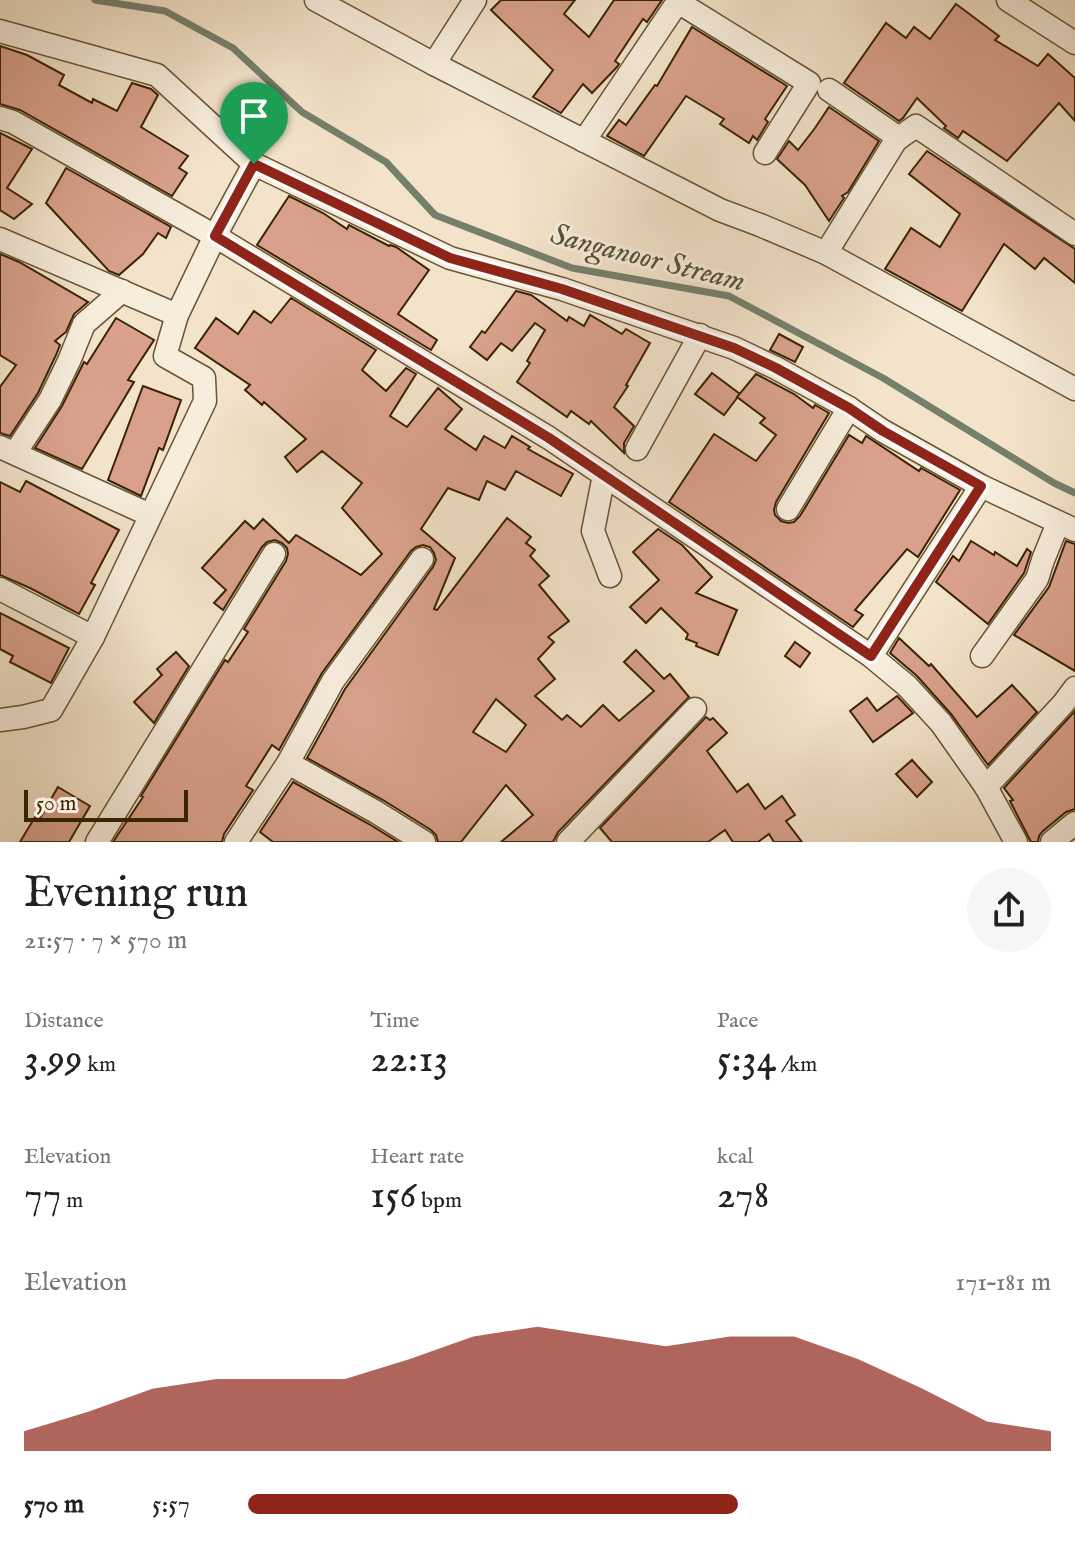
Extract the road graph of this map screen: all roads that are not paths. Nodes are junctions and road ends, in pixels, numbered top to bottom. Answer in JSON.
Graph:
{"nodes":[{"id":1,"x":316,"y":0,"type":"edge"},
{"id":2,"x":475,"y":0,"type":"edge"},
{"id":3,"x":1008,"y":0,"type":"edge"},
{"id":4,"x":678,"y":1,"type":"edge"},
{"id":5,"x":0,"y":31,"type":"edge"},
{"id":6,"x":1075,"y":43,"type":"edge"},
{"id":7,"x":434,"y":64,"type":"junction"},
{"id":8,"x":829,"y":90,"type":"dead end"},
{"id":9,"x":0,"y":118,"type":"edge"},
{"id":10,"x":899,"y":138,"type":"junction"},
{"id":11,"x":584,"y":141,"type":"junction"},
{"id":12,"x":765,"y":153,"type":"dead end"},
{"id":13,"x":254,"y":164,"type":"junction"},
{"id":14,"x":1075,"y":234,"type":"edge"},
{"id":15,"x":215,"y":236,"type":"junction"},
{"id":16,"x":0,"y":239,"type":"edge"},
{"id":17,"x":826,"y":253,"type":"junction"},
{"id":18,"x":122,"y":291,"type":"junction"},
{"id":19,"x":177,"y":315,"type":"junction"},
{"id":20,"x":700,"y":335,"type":"junction"},
{"id":21,"x":1075,"y":389,"type":"edge"},
{"id":22,"x":849,"y":408,"type":"junction"},
{"id":23,"x":637,"y":449,"type":"dead end"},
{"id":24,"x":7,"y":450,"type":"edge"},
{"id":25,"x":604,"y":475,"type":"junction"},
{"id":26,"x":981,"y":486,"type":"junction"},
{"id":27,"x":788,"y":509,"type":"dead end"},
{"id":28,"x":150,"y":515,"type":"junction"},
{"id":29,"x":1067,"y":526,"type":"edge"},
{"id":30,"x":274,"y":554,"type":"dead end"},
{"id":31,"x":422,"y":559,"type":"dead end"},
{"id":32,"x":610,"y":576,"type":"dead end"},
{"id":33,"x":0,"y":589,"type":"edge"},
{"id":34,"x":93,"y":637,"type":"junction"},
{"id":35,"x":871,"y":656,"type":"junction"},
{"id":36,"x":982,"y":656,"type":"dead end"},
{"id":37,"x":1075,"y":688,"type":"edge"},
{"id":38,"x":695,"y":709,"type":"dead end"},
{"id":39,"x":0,"y":720,"type":"edge"},
{"id":40,"x":288,"y":763,"type":"junction"},
{"id":41,"x":986,"y":787,"type":"junction"},
{"id":42,"x":1075,"y":823,"type":"edge"},
{"id":43,"x":1009,"y":839,"type":"edge"},
{"id":44,"x":97,"y":842,"type":"edge"},
{"id":45,"x":236,"y":842,"type":"edge"},
{"id":46,"x":424,"y":842,"type":"edge"},
{"id":47,"x":568,"y":842,"type":"edge"},
{"id":48,"x":1052,"y":842,"type":"edge"}],
"edges":[{"from":1,"to":7,"type":"street"},
{"from":2,"to":7,"type":"street"},
{"from":3,"to":6,"type":"street"},
{"from":4,"to":11,"type":"street"},
{"from":4,"to":12,"type":"street"},
{"from":5,"to":13,"type":"street"},
{"from":7,"to":11,"type":"street"},
{"from":8,"to":10,"type":"street"},
{"from":9,"to":15,"type":"street"},
{"from":10,"to":14,"type":"street"},
{"from":10,"to":17,"type":"street"},
{"from":11,"to":17,"type":"street"},
{"from":13,"to":15,"type":"street"},
{"from":13,"to":20,"type":"street"},
{"from":15,"to":19,"type":"street"},
{"from":15,"to":25,"type":"street"},
{"from":16,"to":18,"type":"street"},
{"from":17,"to":21,"type":"street"},
{"from":18,"to":19,"type":"street"},
{"from":18,"to":24,"type":"street"},
{"from":19,"to":28,"type":"street"},
{"from":20,"to":22,"type":"street"},
{"from":20,"to":23,"type":"street"},
{"from":22,"to":26,"type":"street"},
{"from":22,"to":27,"type":"street"},
{"from":24,"to":28,"type":"street"},
{"from":25,"to":32,"type":"street"},
{"from":25,"to":35,"type":"street"},
{"from":26,"to":29,"type":"street"},
{"from":26,"to":35,"type":"street"},
{"from":28,"to":34,"type":"street"},
{"from":29,"to":36,"type":"street"},
{"from":30,"to":44,"type":"street"},
{"from":31,"to":40,"type":"street"},
{"from":33,"to":34,"type":"street"},
{"from":34,"to":39,"type":"street"},
{"from":35,"to":41,"type":"street"},
{"from":37,"to":41,"type":"street"},
{"from":38,"to":47,"type":"street"},
{"from":40,"to":45,"type":"street"},
{"from":40,"to":46,"type":"street"},
{"from":41,"to":43,"type":"street"},
{"from":42,"to":48,"type":"street"}]}
